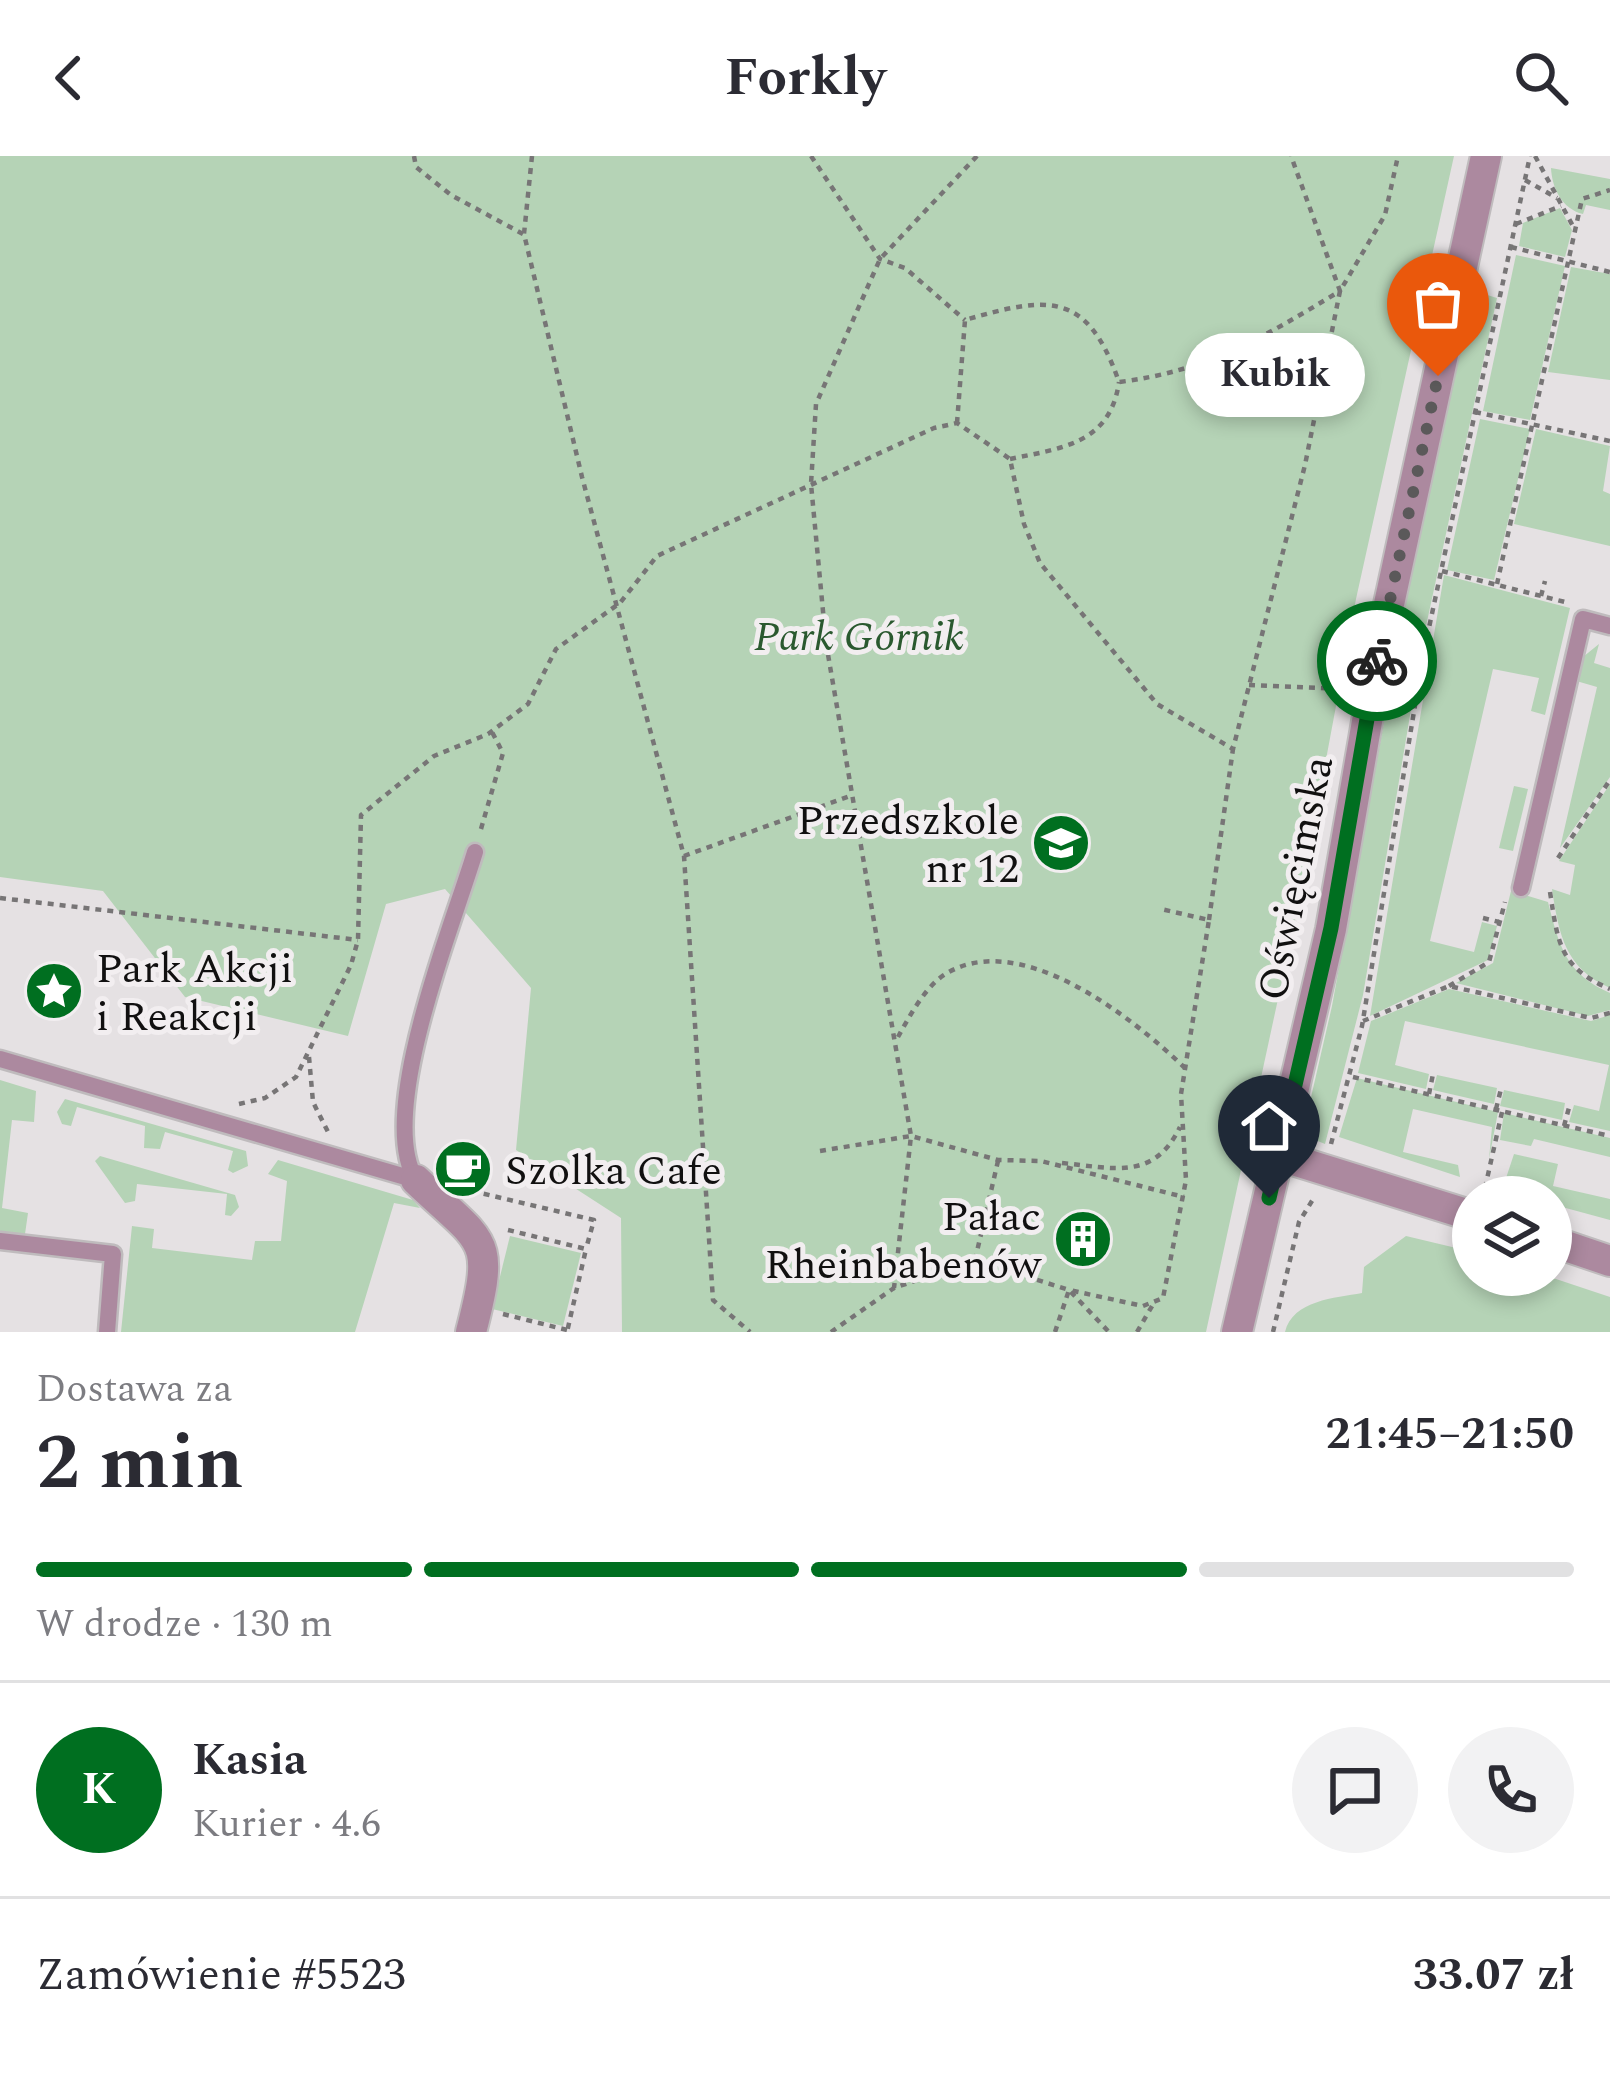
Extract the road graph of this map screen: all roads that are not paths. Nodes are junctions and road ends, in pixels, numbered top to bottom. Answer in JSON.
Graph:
{"nodes":[{"id":1,"x":1486,"y":156,"type":"edge"},
{"id":2,"x":1610,"y":626,"type":"edge"},
{"id":3,"x":475,"y":852,"type":"road end"},
{"id":4,"x":1515,"y":888,"type":"road end"},
{"id":5,"x":0,"y":1059,"type":"edge"},
{"id":6,"x":1280,"y":1156,"type":"junction"},
{"id":7,"x":416,"y":1180,"type":"junction"},
{"id":8,"x":1452,"y":1199,"type":"edge"},
{"id":9,"x":0,"y":1241,"type":"edge"},
{"id":10,"x":1572,"y":1248,"type":"edge"},
{"id":11,"x":1610,"y":1261,"type":"edge"},
{"id":12,"x":474,"y":1320,"type":"edge"},
{"id":13,"x":107,"y":1332,"type":"edge"},
{"id":14,"x":1237,"y":1332,"type":"edge"}],
"edges":[{"from":1,"to":6,"type":"street","name":"Oświęcimska"},
{"from":2,"to":4,"type":"lane"},
{"from":3,"to":7,"type":"lane"},
{"from":5,"to":7,"type":"lane"},
{"from":6,"to":8,"type":"street"},
{"from":6,"to":14,"type":"street","name":"Oświęcimska"},
{"from":7,"to":12,"type":"street"},
{"from":9,"to":13,"type":"lane"},
{"from":10,"to":11,"type":"street"}]}
